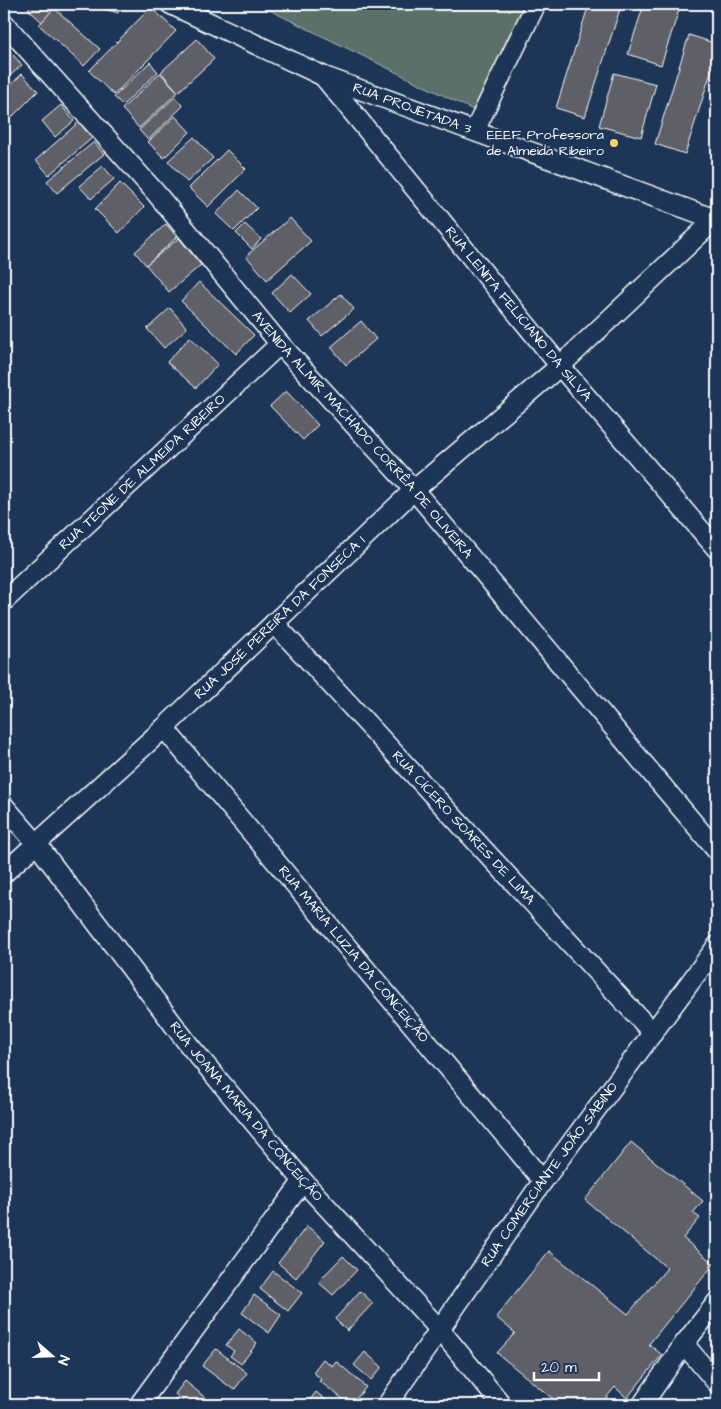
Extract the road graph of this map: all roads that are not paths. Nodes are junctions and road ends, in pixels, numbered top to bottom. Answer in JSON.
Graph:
{"nodes":[{"id":1,"x":170,"y":4,"type":"edge"},
{"id":2,"x":536,"y":4,"type":"edge"},
{"id":3,"x":4,"y":23,"type":"edge"},
{"id":4,"x":323,"y":76,"type":"junction"},
{"id":5,"x":475,"y":130,"type":"junction"},
{"id":6,"x":714,"y":224,"type":"edge"},
{"id":7,"x":280,"y":344,"type":"junction"},
{"id":8,"x":560,"y":366,"type":"junction"},
{"id":9,"x":414,"y":490,"type":"junction"},
{"id":10,"x":717,"y":549,"type":"edge"},
{"id":11,"x":4,"y":601,"type":"edge"},
{"id":12,"x":274,"y":623,"type":"junction"},
{"id":13,"x":164,"y":728,"type":"junction"},
{"id":14,"x":4,"y":806,"type":"edge"},
{"id":15,"x":36,"y":843,"type":"junction"},
{"id":16,"x":717,"y":851,"type":"edge"},
{"id":17,"x":4,"y":873,"type":"edge"},
{"id":18,"x":717,"y":946,"type":"edge"},
{"id":19,"x":654,"y":1033,"type":"junction"},
{"id":20,"x":303,"y":1181,"type":"junction"},
{"id":21,"x":543,"y":1181,"type":"junction"},
{"id":22,"x":717,"y":1302,"type":"edge"},
{"id":23,"x":441,"y":1330,"type":"junction"},
{"id":24,"x":684,"y":1344,"type":"junction"},
{"id":25,"x":717,"y":1383,"type":"edge"},
{"id":26,"x":139,"y":1405,"type":"edge"},
{"id":27,"x":387,"y":1405,"type":"edge"},
{"id":28,"x":502,"y":1405,"type":"edge"},
{"id":29,"x":642,"y":1405,"type":"edge"}],
"edges":[{"from":1,"to":4,"type":"street","name":"RUA PROJETADA 3"},
{"from":2,"to":5,"type":"street"},
{"from":3,"to":7,"type":"street","name":"AVENIDA ALMIR MACHADO CORRÊA DE OLIVEIRA"},
{"from":4,"to":5,"type":"street","name":"RUA PROJETADA 3"},
{"from":4,"to":8,"type":"street","name":"RUA LENITA FELICIANO DA SILVA"},
{"from":5,"to":6,"type":"street","name":"RUA PROJETADA 3"},
{"from":6,"to":8,"type":"street","name":"RUA JOSÉ PEREIRA DA FONSECA 1"},
{"from":7,"to":9,"type":"street","name":"AVENIDA ALMIR MACHADO CORRÊA DE OLIVEIRA"},
{"from":7,"to":11,"type":"street","name":"RUA TEONE DE ALMEIDA RIBEIRO"},
{"from":8,"to":9,"type":"street","name":"RUA JOSÉ PEREIRA DA FONSECA 1"},
{"from":8,"to":10,"type":"street","name":"RUA LENITA FELICIANO DA SILVA"},
{"from":9,"to":12,"type":"street","name":"RUA JOSÉ PEREIRA DA FONSECA 1"},
{"from":9,"to":16,"type":"street","name":"AVENIDA ALMIR MACHADO CORRÊA DE OLIVEIRA"},
{"from":12,"to":13,"type":"street","name":"RUA JOSÉ PEREIRA DA FONSECA 1"},
{"from":12,"to":19,"type":"street","name":"RUA CÍCERO SOARES DE LIMA"},
{"from":13,"to":15,"type":"street","name":"RUA JOSÉ PEREIRA DA FONSECA 1"},
{"from":13,"to":21,"type":"street","name":"RUA MARIA LUZIA DA CONCEIÇÃO"},
{"from":14,"to":15,"type":"street","name":"RUA JOANA MARIA DA CONCEIÇÃO"},
{"from":15,"to":17,"type":"street","name":"RUA JOSÉ PEREIRA DA FONSECA 1"},
{"from":15,"to":20,"type":"street","name":"RUA JOANA MARIA DA CONCEIÇÃO"},
{"from":18,"to":19,"type":"street","name":"RUA COMERCIANTE JOÃO SABINO"},
{"from":19,"to":21,"type":"street","name":"RUA COMERCIANTE JOÃO SABINO"},
{"from":20,"to":23,"type":"street","name":"RUA JOANA MARIA DA CONCEIÇÃO"},
{"from":20,"to":26,"type":"street"},
{"from":21,"to":23,"type":"street","name":"RUA COMERCIANTE JOÃO SABINO"},
{"from":22,"to":24,"type":"street"},
{"from":23,"to":27,"type":"street","name":"RUA COMERCIANTE JOÃO SABINO"},
{"from":23,"to":28,"type":"street","name":"RUA JOANA MARIA DA CONCEIÇÃO"},
{"from":24,"to":25,"type":"street"},
{"from":24,"to":29,"type":"street"}]}
